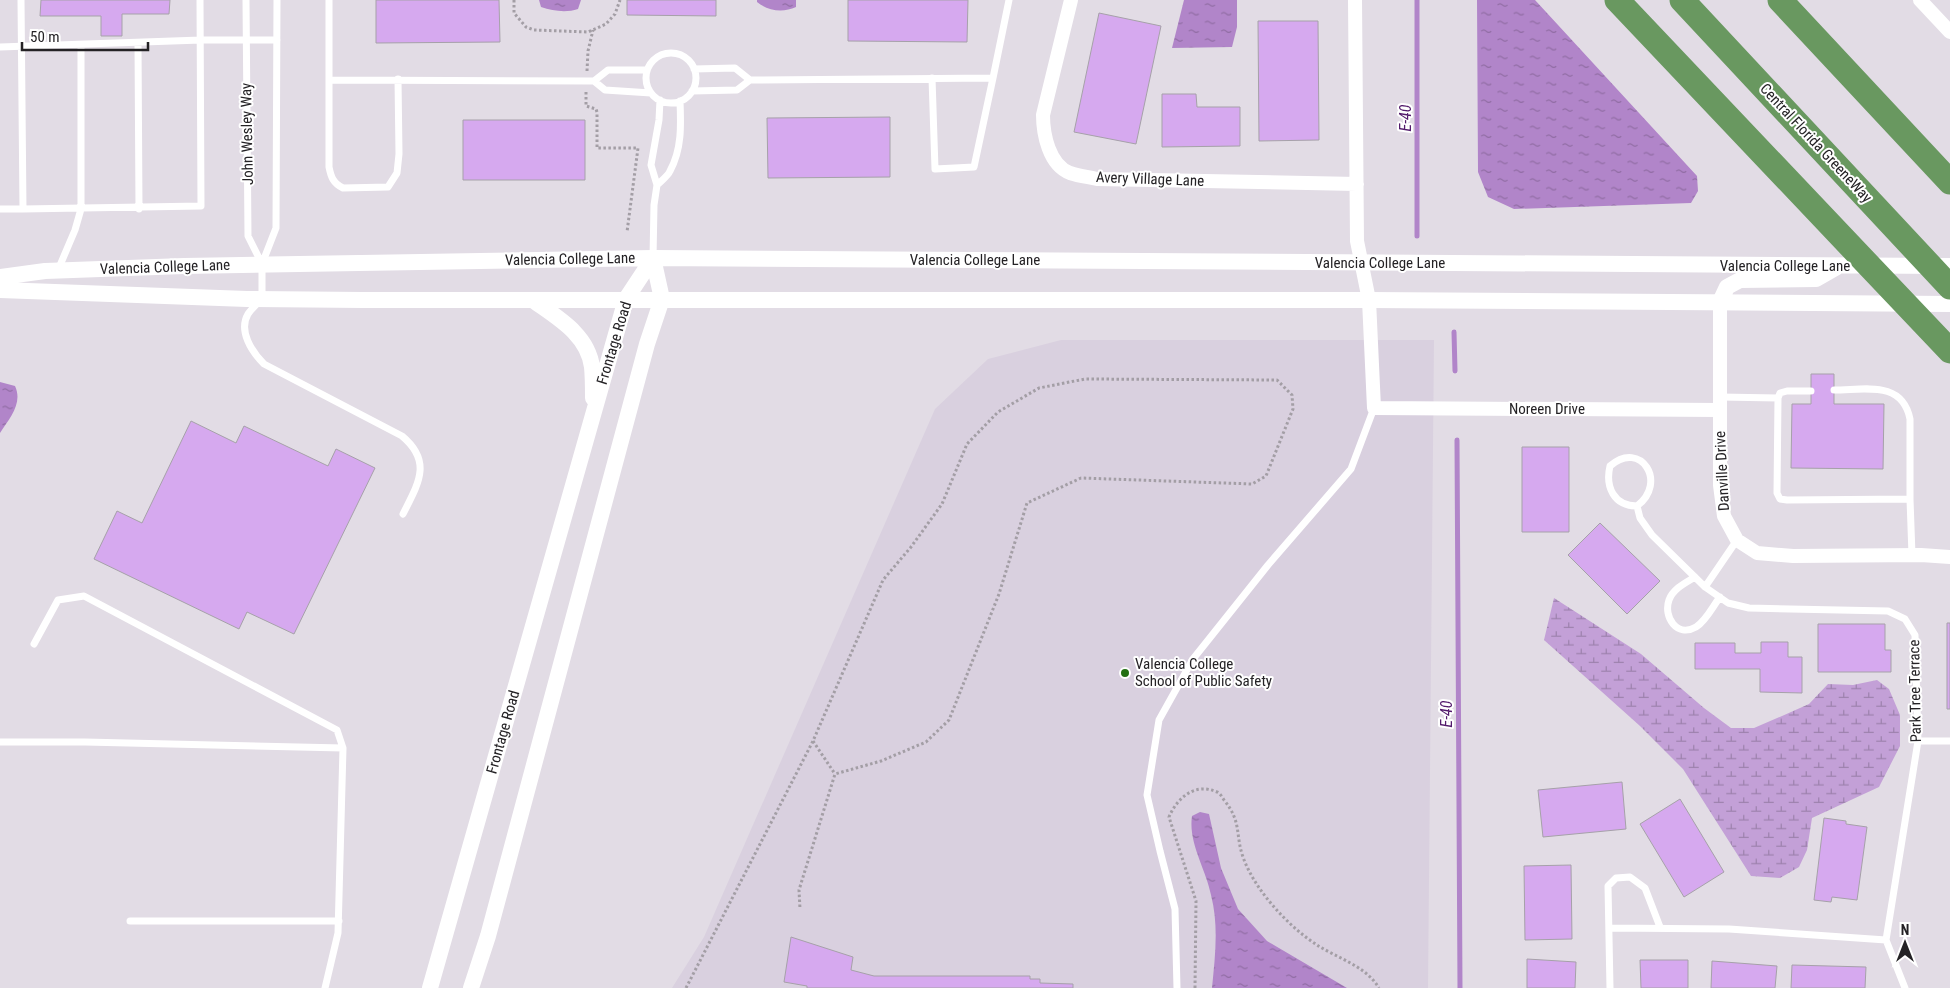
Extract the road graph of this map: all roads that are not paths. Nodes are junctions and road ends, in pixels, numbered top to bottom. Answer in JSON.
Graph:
{"nodes":[{"id":1,"x":21,"y":0,"type":"edge"},
{"id":2,"x":200,"y":0,"type":"edge"},
{"id":3,"x":246,"y":0,"type":"edge"},
{"id":4,"x":277,"y":0,"type":"edge"},
{"id":5,"x":329,"y":0,"type":"edge"},
{"id":6,"x":1009,"y":0,"type":"edge"},
{"id":7,"x":1070,"y":0,"type":"edge"},
{"id":8,"x":1355,"y":0,"type":"edge"},
{"id":9,"x":1617,"y":0,"type":"edge"},
{"id":10,"x":1682,"y":0,"type":"edge"},
{"id":11,"x":1780,"y":0,"type":"edge"},
{"id":12,"x":1920,"y":0,"type":"edge"},
{"id":13,"x":1950,"y":32,"type":"edge"},
{"id":14,"x":201,"y":40,"type":"junction"},
{"id":15,"x":246,"y":40,"type":"junction"},
{"id":16,"x":278,"y":40,"type":"junction"},
{"id":17,"x":138,"y":43,"type":"junction"},
{"id":18,"x":81,"y":45,"type":"junction"},
{"id":19,"x":22,"y":47,"type":"junction"},
{"id":20,"x":0,"y":48,"type":"edge"},
{"id":21,"x":694,"y":69,"type":"junction"},
{"id":22,"x":647,"y":70,"type":"junction"},
{"id":23,"x":932,"y":78,"type":"junction"},
{"id":24,"x":993,"y":78,"type":"junction"},
{"id":25,"x":398,"y":79,"type":"junction"},
{"id":26,"x":329,"y":80,"type":"junction"},
{"id":27,"x":750,"y":80,"type":"junction"},
{"id":28,"x":594,"y":81,"type":"junction"},
{"id":29,"x":692,"y":91,"type":"junction"},
{"id":30,"x":651,"y":93,"type":"junction"},
{"id":31,"x":660,"y":100,"type":"junction"},
{"id":32,"x":680,"y":101,"type":"junction"},
{"id":33,"x":1950,"y":182,"type":"edge"},
{"id":34,"x":1357,"y":184,"type":"junction"},
{"id":35,"x":657,"y":185,"type":"junction"},
{"id":36,"x":0,"y":209,"type":"edge"},
{"id":37,"x":23,"y":209,"type":"junction"},
{"id":38,"x":81,"y":209,"type":"junction"},
{"id":39,"x":139,"y":209,"type":"junction"},
{"id":40,"x":653,"y":258,"type":"junction"},
{"id":41,"x":1360,"y":263,"type":"junction"},
{"id":42,"x":262,"y":264,"type":"junction"},
{"id":43,"x":1839,"y":266,"type":"junction"},
{"id":44,"x":1950,"y":266,"type":"edge"},
{"id":45,"x":58,"y":271,"type":"junction"},
{"id":46,"x":0,"y":277,"type":"edge"},
{"id":47,"x":1950,"y":287,"type":"edge"},
{"id":48,"x":0,"y":290,"type":"edge"},
{"id":49,"x":262,"y":299,"type":"junction"},
{"id":50,"x":626,"y":299,"type":"junction"},
{"id":51,"x":662,"y":299,"type":"junction"},
{"id":52,"x":1369,"y":300,"type":"junction"},
{"id":53,"x":534,"y":301,"type":"junction"},
{"id":54,"x":1720,"y":302,"type":"junction"},
{"id":55,"x":1950,"y":304,"type":"edge"},
{"id":56,"x":1950,"y":351,"type":"edge"},
{"id":57,"x":1834,"y":390,"type":"dead end"},
{"id":58,"x":1811,"y":391,"type":"dead end"},
{"id":59,"x":1778,"y":398,"type":"junction"},
{"id":60,"x":1719,"y":403,"type":"junction"},
{"id":61,"x":1374,"y":408,"type":"junction"},
{"id":62,"x":593,"y":415,"type":"junction"},
{"id":63,"x":1910,"y":498,"type":"junction"},
{"id":64,"x":1637,"y":506,"type":"junction"},
{"id":65,"x":404,"y":514,"type":"dead end"},
{"id":66,"x":1737,"y":540,"type":"junction"},
{"id":67,"x":1912,"y":555,"type":"junction"},
{"id":68,"x":1950,"y":557,"type":"edge"},
{"id":69,"x":1695,"y":577,"type":"junction"},
{"id":70,"x":1705,"y":587,"type":"junction"},
{"id":71,"x":1720,"y":597,"type":"junction"},
{"id":72,"x":34,"y":644,"type":"dead end"},
{"id":73,"x":1918,"y":741,"type":"junction"},
{"id":74,"x":1950,"y":741,"type":"edge"},
{"id":75,"x":0,"y":742,"type":"edge"},
{"id":76,"x":343,"y":748,"type":"junction"},
{"id":77,"x":339,"y":920,"type":"junction"},
{"id":78,"x":130,"y":921,"type":"dead end"},
{"id":79,"x":1660,"y":927,"type":"junction"},
{"id":80,"x":1609,"y":928,"type":"junction"},
{"id":81,"x":1886,"y":940,"type":"junction"},
{"id":82,"x":324,"y":988,"type":"edge"},
{"id":83,"x":430,"y":988,"type":"edge"},
{"id":84,"x":471,"y":988,"type":"edge"},
{"id":85,"x":1176,"y":988,"type":"edge"},
{"id":86,"x":1610,"y":988,"type":"edge"},
{"id":87,"x":1905,"y":988,"type":"edge"}],
"edges":[{"from":1,"to":19,"type":"lane"},
{"from":2,"to":14,"type":"lane"},
{"from":3,"to":15,"type":"lane","name":"John Wesley Way"},
{"from":4,"to":16,"type":"lane","name":"John Wesley Way"},
{"from":5,"to":26,"type":"lane"},
{"from":6,"to":24,"type":"lane"},
{"from":7,"to":34,"type":"street","name":"Avery Village Lane"},
{"from":8,"to":34,"type":"street"},
{"from":9,"to":56,"type":"highway"},
{"from":10,"to":47,"type":"highway","name":"Central Florida GreeneWay"},
{"from":11,"to":33,"type":"highway"},
{"from":12,"to":13,"type":"street"},
{"from":14,"to":15,"type":"lane"},
{"from":14,"to":17,"type":"lane"},
{"from":14,"to":39,"type":"lane"},
{"from":15,"to":16,"type":"lane"},
{"from":15,"to":42,"type":"lane","name":"John Wesley Way"},
{"from":16,"to":42,"type":"lane","name":"John Wesley Way"},
{"from":17,"to":18,"type":"lane"},
{"from":17,"to":39,"type":"lane"},
{"from":18,"to":19,"type":"lane"},
{"from":18,"to":38,"type":"lane"},
{"from":19,"to":20,"type":"lane"},
{"from":19,"to":37,"type":"lane"},
{"from":21,"to":22,"type":"lane"},
{"from":21,"to":27,"type":"lane"},
{"from":21,"to":29,"type":"lane"},
{"from":22,"to":28,"type":"lane"},
{"from":22,"to":30,"type":"lane"},
{"from":23,"to":24,"type":"lane"},
{"from":23,"to":24,"type":"lane"},
{"from":23,"to":27,"type":"lane"},
{"from":25,"to":26,"type":"lane"},
{"from":25,"to":26,"type":"lane"},
{"from":25,"to":28,"type":"lane"},
{"from":27,"to":29,"type":"lane"},
{"from":28,"to":30,"type":"lane"},
{"from":29,"to":32,"type":"lane"},
{"from":30,"to":31,"type":"lane"},
{"from":31,"to":32,"type":"lane"},
{"from":31,"to":35,"type":"lane"},
{"from":32,"to":35,"type":"lane"},
{"from":34,"to":41,"type":"street"},
{"from":35,"to":40,"type":"lane"},
{"from":36,"to":37,"type":"lane"},
{"from":37,"to":38,"type":"lane"},
{"from":38,"to":39,"type":"lane"},
{"from":38,"to":45,"type":"lane"},
{"from":40,"to":41,"type":"street","name":"Valencia College Lane"},
{"from":40,"to":42,"type":"street","name":"Valencia College Lane"},
{"from":40,"to":50,"type":"street","name":"Frontage Road"},
{"from":40,"to":51,"type":"street"},
{"from":41,"to":43,"type":"street","name":"Valencia College Lane"},
{"from":41,"to":52,"type":"street"},
{"from":42,"to":45,"type":"street","name":"Valencia College Lane"},
{"from":42,"to":49,"type":"lane","name":"John Wesley Way"},
{"from":43,"to":44,"type":"street","name":"Valencia College Lane"},
{"from":43,"to":54,"type":"street"},
{"from":45,"to":46,"type":"street","name":"Valencia College Lane"},
{"from":48,"to":49,"type":"street","name":"Valencia College Lane"},
{"from":49,"to":53,"type":"street","name":"Valencia College Lane"},
{"from":49,"to":65,"type":"lane"},
{"from":50,"to":51,"type":"street","name":"Valencia College Lane"},
{"from":50,"to":53,"type":"street","name":"Valencia College Lane"},
{"from":50,"to":62,"type":"street","name":"Frontage Road"},
{"from":51,"to":52,"type":"street","name":"Valencia College Lane"},
{"from":51,"to":84,"type":"street"},
{"from":52,"to":54,"type":"street","name":"Valencia College Lane"},
{"from":52,"to":61,"type":"street"},
{"from":53,"to":62,"type":"street"},
{"from":54,"to":55,"type":"street","name":"Valencia College Lane"},
{"from":54,"to":60,"type":"street","name":"Danville Drive"},
{"from":57,"to":63,"type":"lane"},
{"from":58,"to":59,"type":"lane"},
{"from":59,"to":60,"type":"lane"},
{"from":59,"to":63,"type":"lane"},
{"from":60,"to":61,"type":"street","name":"Noreen Drive"},
{"from":60,"to":66,"type":"street","name":"Danville Drive"},
{"from":61,"to":85,"type":"lane"},
{"from":62,"to":83,"type":"street","name":"Frontage Road"},
{"from":63,"to":67,"type":"lane"},
{"from":64,"to":64,"type":"lane"},
{"from":64,"to":69,"type":"lane","name":"Park Tree Terrace"},
{"from":66,"to":67,"type":"street","name":"Danville Drive"},
{"from":66,"to":70,"type":"lane"},
{"from":67,"to":68,"type":"street","name":"Danville Drive"},
{"from":69,"to":70,"type":"lane","name":"Park Tree Terrace"},
{"from":69,"to":71,"type":"lane"},
{"from":70,"to":71,"type":"lane","name":"Park Tree Terrace"},
{"from":71,"to":73,"type":"lane","name":"Park Tree Terrace"},
{"from":72,"to":76,"type":"lane"},
{"from":73,"to":74,"type":"lane"},
{"from":73,"to":81,"type":"lane","name":"Park Tree Terrace"},
{"from":75,"to":76,"type":"lane"},
{"from":76,"to":77,"type":"lane"},
{"from":77,"to":78,"type":"lane"},
{"from":77,"to":82,"type":"lane"},
{"from":79,"to":80,"type":"lane"},
{"from":79,"to":80,"type":"lane"},
{"from":79,"to":81,"type":"lane"},
{"from":80,"to":86,"type":"lane"},
{"from":81,"to":87,"type":"lane"}]}
